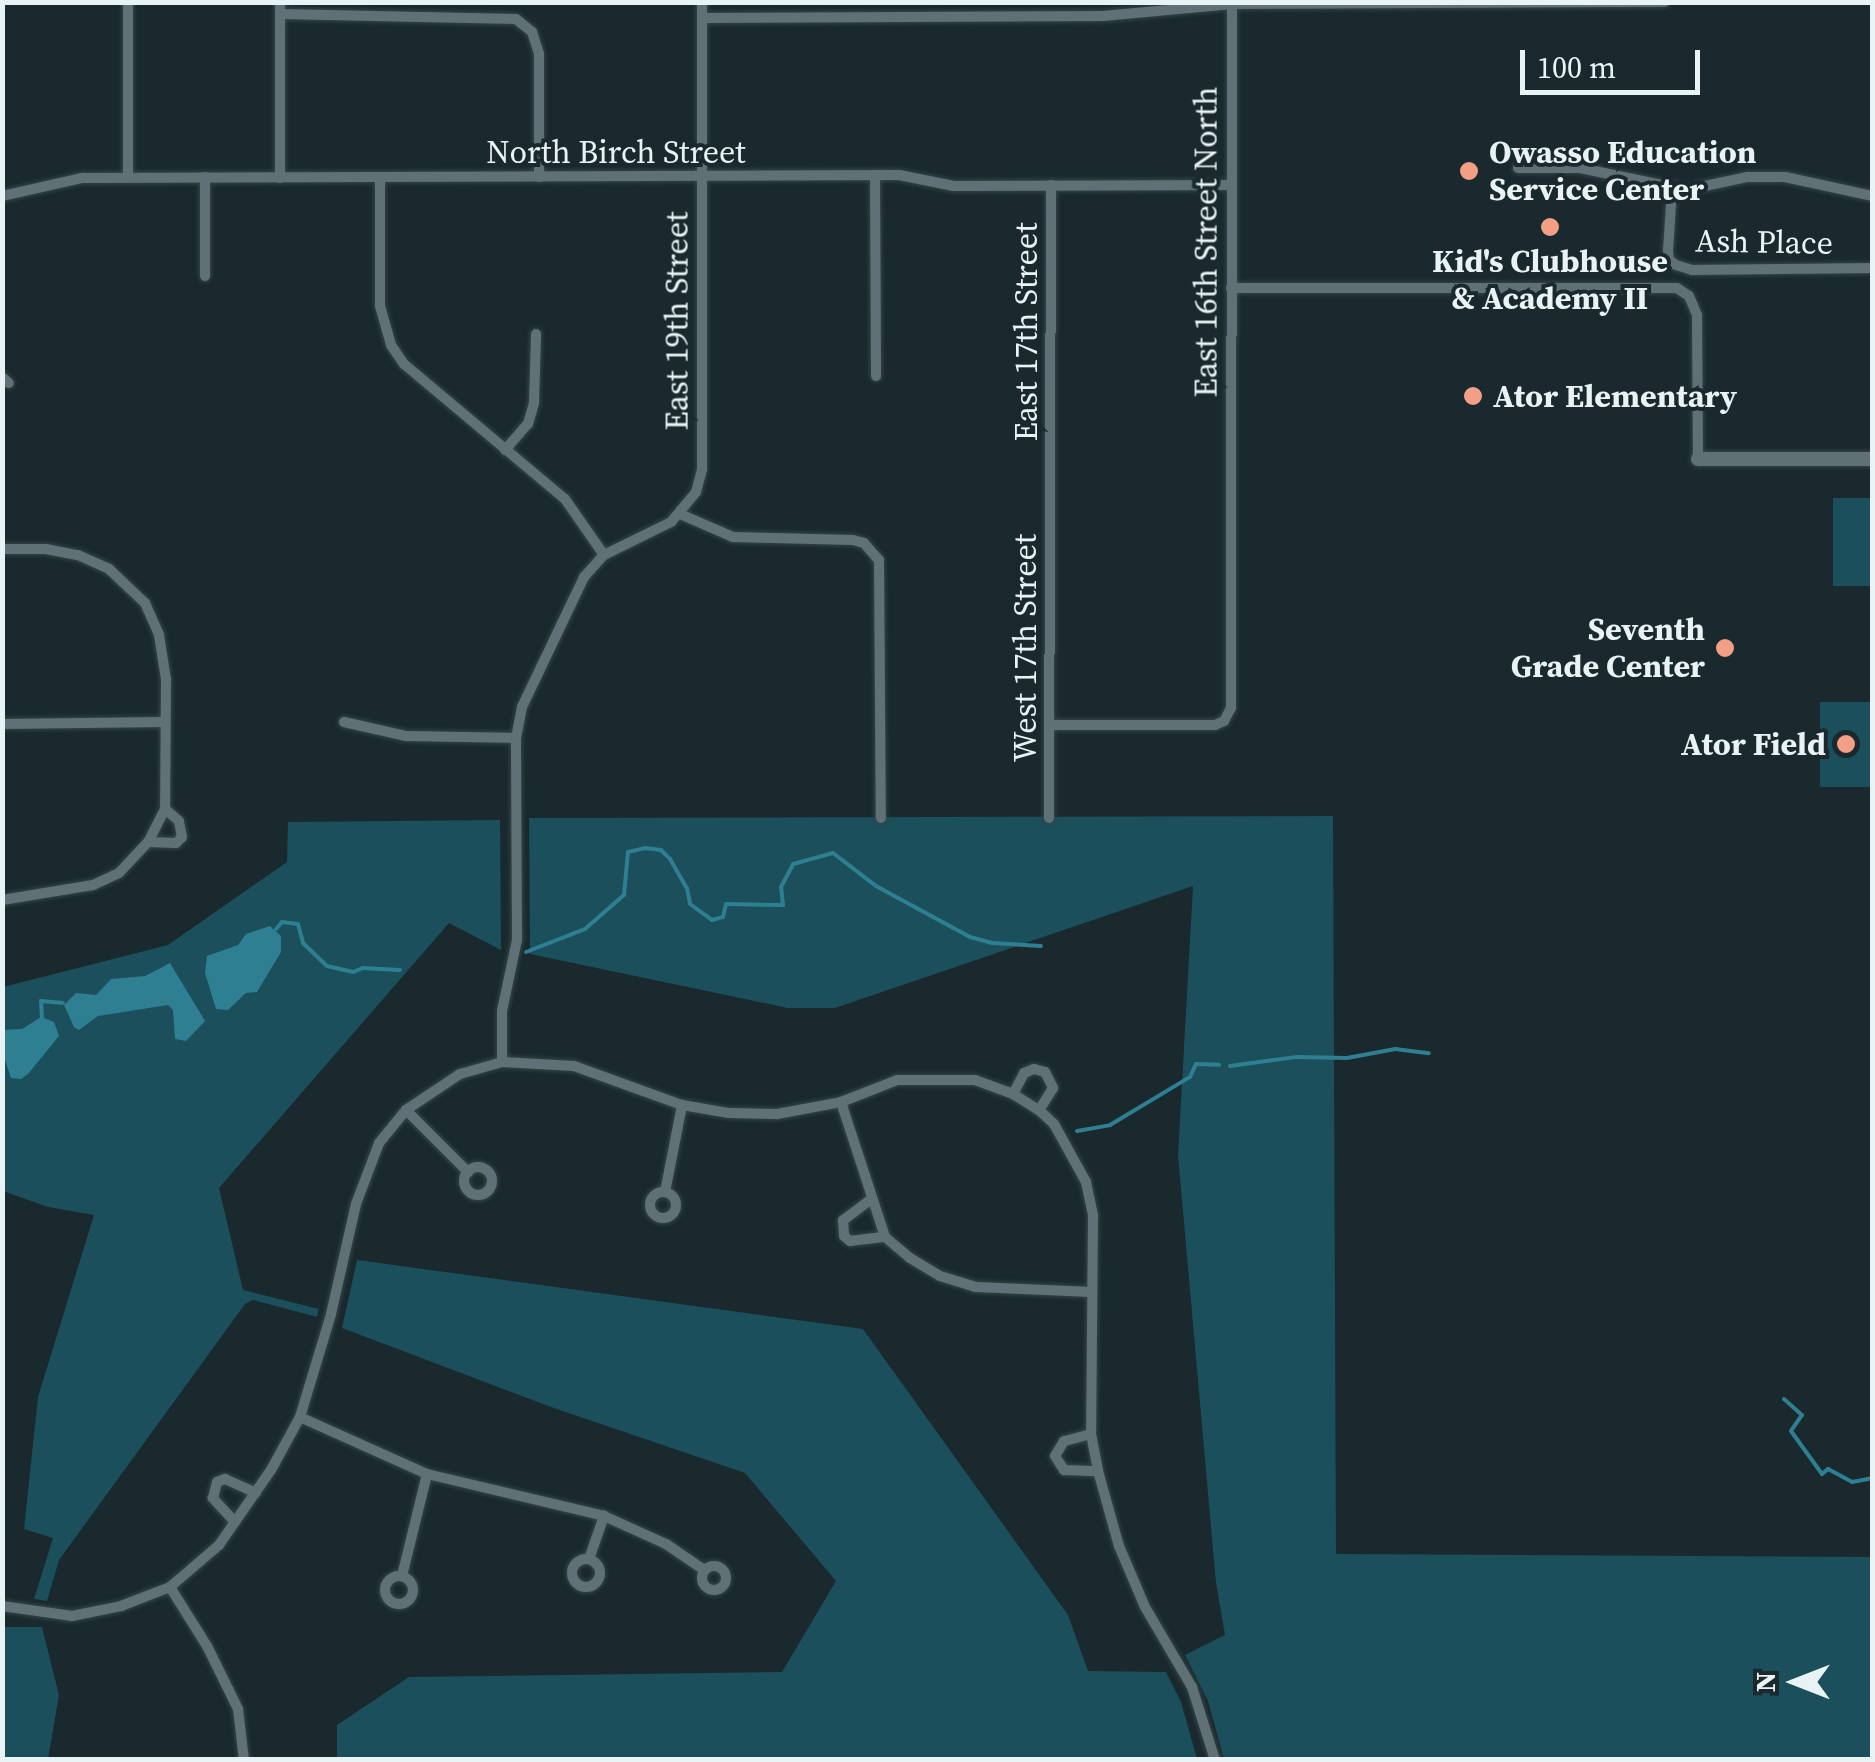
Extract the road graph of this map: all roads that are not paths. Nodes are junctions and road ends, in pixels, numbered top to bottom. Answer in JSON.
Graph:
{"nodes":[{"id":1,"x":128,"y":2,"type":"edge"},
{"id":2,"x":702,"y":2,"type":"edge"},
{"id":3,"x":861,"y":2,"type":"edge"},
{"id":4,"x":1020,"y":2,"type":"edge"},
{"id":5,"x":1665,"y":2,"type":"edge"},
{"id":6,"x":1232,"y":3,"type":"edge"},
{"id":7,"x":1613,"y":4,"type":"edge"},
{"id":8,"x":280,"y":8,"type":"edge"},
{"id":9,"x":861,"y":17,"type":"junction"},
{"id":10,"x":1020,"y":17,"type":"junction"},
{"id":11,"x":702,"y":18,"type":"junction"},
{"id":12,"x":1518,"y":168,"type":"dead end"},
{"id":13,"x":876,"y":175,"type":"junction"},
{"id":14,"x":703,"y":176,"type":"junction"},
{"id":15,"x":204,"y":177,"type":"junction"},
{"id":16,"x":128,"y":178,"type":"junction"},
{"id":17,"x":280,"y":178,"type":"junction"},
{"id":18,"x":380,"y":178,"type":"junction"},
{"id":19,"x":539,"y":178,"type":"junction"},
{"id":20,"x":1051,"y":185,"type":"junction"},
{"id":21,"x":1231,"y":186,"type":"junction"},
{"id":22,"x":1672,"y":189,"type":"junction"},
{"id":23,"x":2,"y":196,"type":"edge"},
{"id":24,"x":1872,"y":196,"type":"edge"},
{"id":25,"x":1872,"y":268,"type":"edge"},
{"id":26,"x":205,"y":276,"type":"dead end"},
{"id":27,"x":1232,"y":288,"type":"junction"},
{"id":28,"x":536,"y":334,"type":"dead end"},
{"id":29,"x":876,"y":376,"type":"dead end"},
{"id":30,"x":505,"y":450,"type":"junction"},
{"id":31,"x":1698,"y":458,"type":"joint"},
{"id":32,"x":1872,"y":459,"type":"edge"},
{"id":33,"x":1052,"y":478,"type":"joint"},
{"id":34,"x":680,"y":514,"type":"junction"},
{"id":35,"x":2,"y":549,"type":"edge"},
{"id":36,"x":604,"y":554,"type":"junction"},
{"id":37,"x":165,"y":722,"type":"junction"},
{"id":38,"x":344,"y":722,"type":"dead end"},
{"id":39,"x":2,"y":724,"type":"edge"},
{"id":40,"x":1050,"y":726,"type":"junction"},
{"id":41,"x":516,"y":738,"type":"junction"},
{"id":42,"x":165,"y":809,"type":"junction"},
{"id":43,"x":881,"y":818,"type":"dead end"},
{"id":44,"x":1049,"y":818,"type":"dead end"},
{"id":45,"x":148,"y":842,"type":"junction"},
{"id":46,"x":2,"y":900,"type":"edge"},
{"id":47,"x":502,"y":1062,"type":"junction"},
{"id":48,"x":1013,"y":1094,"type":"junction"},
{"id":49,"x":842,"y":1102,"type":"junction"},
{"id":50,"x":682,"y":1105,"type":"junction"},
{"id":51,"x":406,"y":1110,"type":"junction"},
{"id":52,"x":1039,"y":1110,"type":"junction"},
{"id":53,"x":468,"y":1172,"type":"dead end"},
{"id":54,"x":665,"y":1192,"type":"dead end"},
{"id":55,"x":870,"y":1200,"type":"junction"},
{"id":56,"x":884,"y":1237,"type":"junction"},
{"id":57,"x":1092,"y":1292,"type":"junction"},
{"id":58,"x":300,"y":1417,"type":"junction"},
{"id":59,"x":1091,"y":1434,"type":"junction"},
{"id":60,"x":1098,"y":1471,"type":"junction"},
{"id":61,"x":427,"y":1474,"type":"junction"},
{"id":62,"x":256,"y":1493,"type":"junction"},
{"id":63,"x":604,"y":1516,"type":"junction"},
{"id":64,"x":235,"y":1522,"type":"junction"},
{"id":65,"x":588,"y":1559,"type":"dead end"},
{"id":66,"x":704,"y":1570,"type":"dead end"},
{"id":67,"x":402,"y":1576,"type":"dead end"},
{"id":68,"x":170,"y":1587,"type":"junction"},
{"id":69,"x":2,"y":1606,"type":"edge"},
{"id":70,"x":244,"y":1760,"type":"edge"},
{"id":71,"x":1215,"y":1760,"type":"edge"}],
"edges":[{"from":1,"to":16,"type":"street"},
{"from":2,"to":11,"type":"street","name":"East 19th Street"},
{"from":3,"to":9,"type":"street"},
{"from":4,"to":10,"type":"street"},
{"from":5,"to":7,"type":"street"},
{"from":6,"to":7,"type":"street"},
{"from":6,"to":10,"type":"street"},
{"from":6,"to":21,"type":"street","name":"East 16th Street North"},
{"from":8,"to":17,"type":"street"},
{"from":8,"to":19,"type":"street"},
{"from":9,"to":10,"type":"street"},
{"from":9,"to":11,"type":"street"},
{"from":11,"to":14,"type":"street","name":"East 19th Street"},
{"from":12,"to":22,"type":"street","name":"Ash Place"},
{"from":13,"to":14,"type":"street","name":"North Birch Street"},
{"from":13,"to":20,"type":"street","name":"North Birch Street"},
{"from":13,"to":29,"type":"street"},
{"from":14,"to":19,"type":"street","name":"North Birch Street"},
{"from":14,"to":34,"type":"street","name":"East 19th Street"},
{"from":15,"to":16,"type":"street","name":"North Birch Street"},
{"from":15,"to":17,"type":"street","name":"North Birch Street"},
{"from":15,"to":26,"type":"street"},
{"from":16,"to":23,"type":"street","name":"North Birch Street"},
{"from":17,"to":18,"type":"street","name":"North Birch Street"},
{"from":18,"to":19,"type":"street","name":"North Birch Street"},
{"from":18,"to":30,"type":"street"},
{"from":20,"to":21,"type":"street","name":"North Birch Street"},
{"from":20,"to":33,"type":"street","name":"East 17th Street"},
{"from":21,"to":27,"type":"street","name":"East 16th Street North"},
{"from":22,"to":24,"type":"street","name":"Ash Place"},
{"from":22,"to":25,"type":"street","name":"Ash Place"},
{"from":27,"to":31,"type":"street"},
{"from":27,"to":40,"type":"street","name":"East 16th Street North"},
{"from":28,"to":30,"type":"street"},
{"from":30,"to":36,"type":"street"},
{"from":31,"to":32,"type":"street"},
{"from":33,"to":40,"type":"street","name":"West 17th Street"},
{"from":34,"to":36,"type":"street"},
{"from":34,"to":43,"type":"street"},
{"from":35,"to":37,"type":"street"},
{"from":36,"to":41,"type":"street"},
{"from":37,"to":39,"type":"street"},
{"from":37,"to":42,"type":"street"},
{"from":38,"to":41,"type":"street"},
{"from":40,"to":44,"type":"street","name":"West 17th Street"},
{"from":41,"to":47,"type":"street"},
{"from":42,"to":45,"type":"street"},
{"from":42,"to":45,"type":"street"},
{"from":45,"to":46,"type":"street"},
{"from":47,"to":50,"type":"street"},
{"from":47,"to":51,"type":"street"},
{"from":48,"to":49,"type":"street"},
{"from":48,"to":52,"type":"street"},
{"from":48,"to":52,"type":"street"},
{"from":49,"to":50,"type":"street"},
{"from":49,"to":55,"type":"street"},
{"from":50,"to":54,"type":"street"},
{"from":51,"to":53,"type":"street"},
{"from":51,"to":58,"type":"street"},
{"from":52,"to":57,"type":"street"},
{"from":55,"to":56,"type":"street"},
{"from":55,"to":56,"type":"street"},
{"from":56,"to":57,"type":"street"},
{"from":57,"to":59,"type":"street"},
{"from":58,"to":61,"type":"street"},
{"from":58,"to":62,"type":"street"},
{"from":59,"to":60,"type":"street"},
{"from":59,"to":60,"type":"street"},
{"from":60,"to":71,"type":"street"},
{"from":61,"to":63,"type":"street"},
{"from":61,"to":67,"type":"street"},
{"from":62,"to":64,"type":"street"},
{"from":62,"to":64,"type":"street"},
{"from":63,"to":65,"type":"street"},
{"from":63,"to":66,"type":"street"},
{"from":64,"to":68,"type":"street"},
{"from":68,"to":69,"type":"street"},
{"from":68,"to":70,"type":"street"}]}
